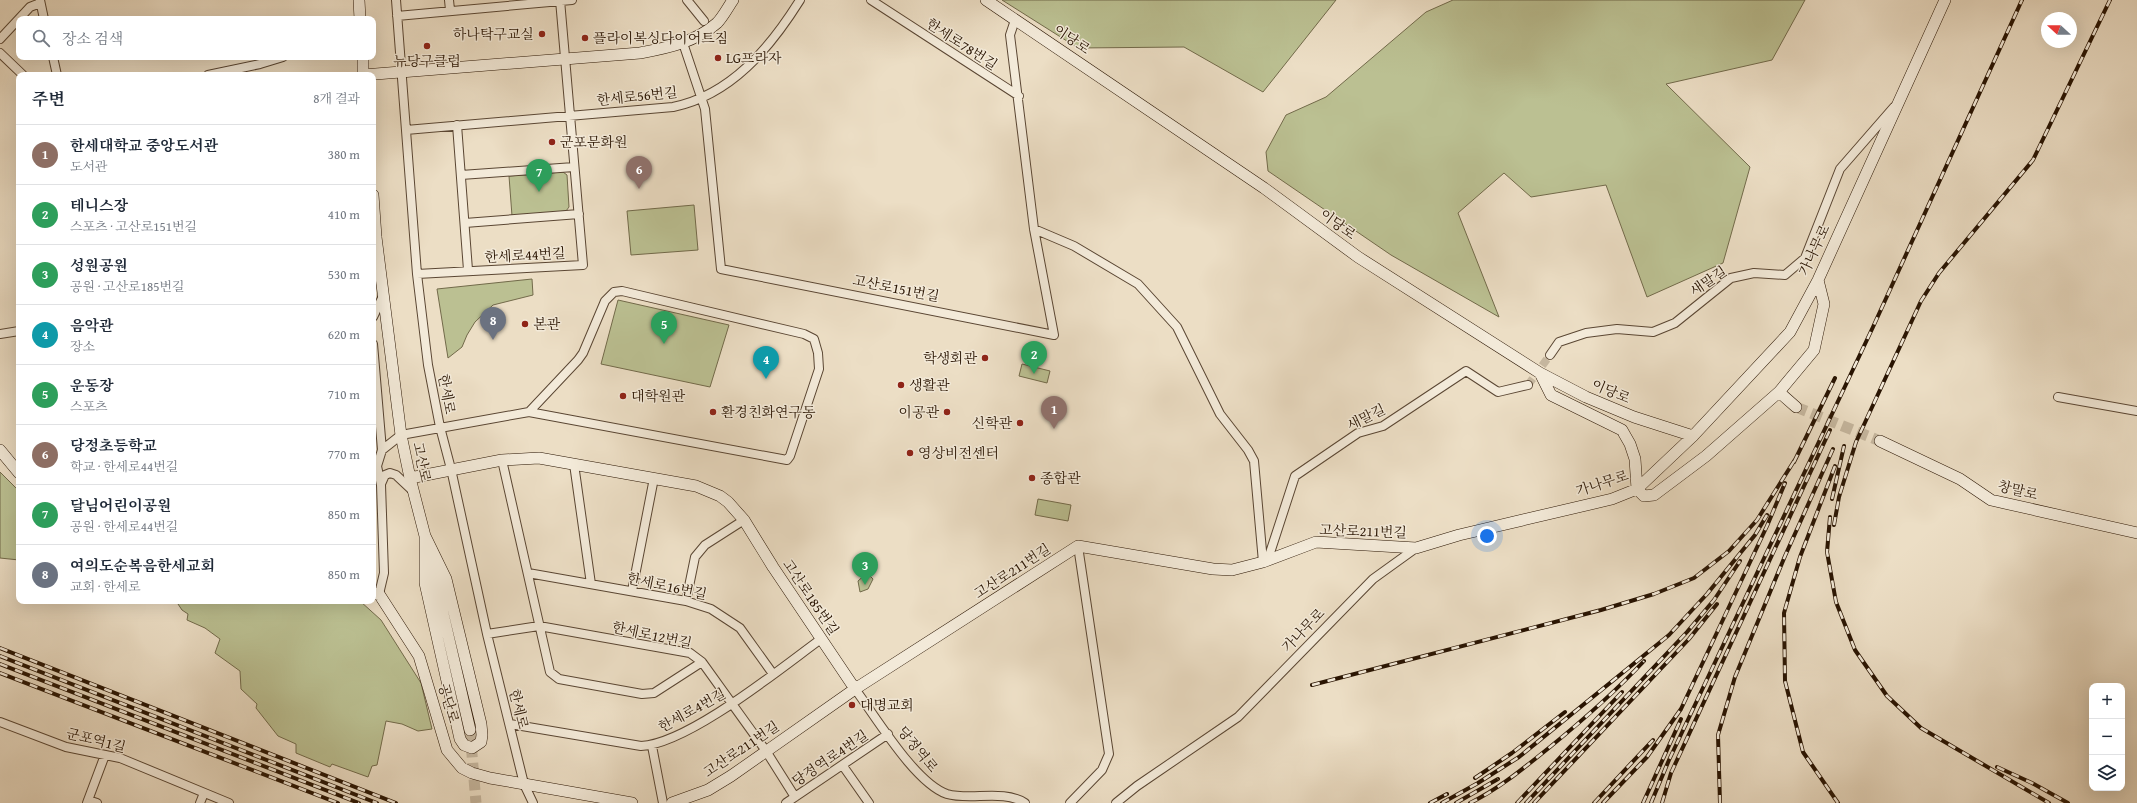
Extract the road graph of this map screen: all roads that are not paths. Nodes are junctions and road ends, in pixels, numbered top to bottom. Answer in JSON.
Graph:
{"nodes":[{"id":1,"x":359,"y":0,"type":"edge"},
{"id":2,"x":396,"y":0,"type":"edge"},
{"id":3,"x":449,"y":0,"type":"edge"},
{"id":4,"x":560,"y":0,"type":"edge"},
{"id":5,"x":572,"y":0,"type":"edge"},
{"id":6,"x":687,"y":0,"type":"edge"},
{"id":7,"x":733,"y":0,"type":"edge"},
{"id":8,"x":800,"y":0,"type":"edge"},
{"id":9,"x":871,"y":0,"type":"edge"},
{"id":10,"x":986,"y":0,"type":"edge"},
{"id":11,"x":1945,"y":0,"type":"edge"},
{"id":12,"x":40,"y":2,"type":"edge"},
{"id":13,"x":450,"y":10,"type":"junction"},
{"id":14,"x":22,"y":16,"type":"edge"},
{"id":15,"x":43,"y":16,"type":"edge"},
{"id":16,"x":360,"y":16,"type":"edge"},
{"id":17,"x":397,"y":16,"type":"junction"},
{"id":18,"x":1015,"y":20,"type":"junction"},
{"id":19,"x":704,"y":21,"type":"dead end"},
{"id":20,"x":16,"y":22,"type":"edge"},
{"id":21,"x":0,"y":39,"type":"edge"},
{"id":22,"x":683,"y":43,"type":"junction"},
{"id":23,"x":0,"y":53,"type":"edge"},
{"id":24,"x":54,"y":60,"type":"edge"},
{"id":25,"x":273,"y":60,"type":"edge"},
{"id":26,"x":363,"y":60,"type":"edge"},
{"id":27,"x":565,"y":60,"type":"junction"},
{"id":28,"x":20,"y":72,"type":"edge"},
{"id":29,"x":56,"y":72,"type":"edge"},
{"id":30,"x":222,"y":72,"type":"edge"},
{"id":31,"x":363,"y":72,"type":"edge"},
{"id":32,"x":401,"y":72,"type":"junction"},
{"id":33,"x":376,"y":74,"type":"edge"},
{"id":34,"x":1019,"y":96,"type":"junction"},
{"id":35,"x":703,"y":98,"type":"junction"},
{"id":36,"x":1896,"y":105,"type":"junction"},
{"id":37,"x":570,"y":116,"type":"junction"},
{"id":38,"x":457,"y":125,"type":"junction"},
{"id":39,"x":406,"y":130,"type":"junction"},
{"id":40,"x":574,"y":167,"type":"junction"},
{"id":41,"x":461,"y":176,"type":"junction"},
{"id":42,"x":578,"y":214,"type":"junction"},
{"id":43,"x":376,"y":223,"type":"edge"},
{"id":44,"x":465,"y":223,"type":"junction"},
{"id":45,"x":1034,"y":229,"type":"junction"},
{"id":46,"x":468,"y":270,"type":"junction"},
{"id":47,"x":417,"y":274,"type":"junction"},
{"id":48,"x":1818,"y":280,"type":"junction"},
{"id":49,"x":384,"y":296,"type":"junction"},
{"id":50,"x":376,"y":311,"type":"edge"},
{"id":51,"x":16,"y":331,"type":"edge"},
{"id":52,"x":0,"y":334,"type":"edge"},
{"id":53,"x":1550,"y":355,"type":"tunnel mouth"},
{"id":54,"x":1540,"y":373,"type":"junction"},
{"id":55,"x":376,"y":379,"type":"edge"},
{"id":56,"x":1528,"y":385,"type":"tunnel mouth"},
{"id":57,"x":1779,"y":392,"type":"junction"},
{"id":58,"x":2058,"y":397,"type":"dead end"},
{"id":59,"x":1796,"y":407,"type":"tunnel mouth"},
{"id":60,"x":2137,"y":411,"type":"edge"},
{"id":61,"x":529,"y":412,"type":"junction"},
{"id":62,"x":440,"y":427,"type":"junction"},
{"id":63,"x":401,"y":435,"type":"junction"},
{"id":64,"x":1693,"y":436,"type":"junction"},
{"id":65,"x":1880,"y":441,"type":"tunnel mouth"},
{"id":66,"x":0,"y":450,"type":"edge"},
{"id":67,"x":382,"y":450,"type":"junction"},
{"id":68,"x":502,"y":460,"type":"junction"},
{"id":69,"x":574,"y":464,"type":"junction"},
{"id":70,"x":16,"y":469,"type":"edge"},
{"id":71,"x":451,"y":469,"type":"junction"},
{"id":72,"x":410,"y":478,"type":"junction"},
{"id":73,"x":654,"y":478,"type":"junction"},
{"id":74,"x":381,"y":485,"type":"junction"},
{"id":75,"x":1637,"y":489,"type":"junction"},
{"id":76,"x":413,"y":491,"type":"junction"},
{"id":77,"x":744,"y":520,"type":"junction"},
{"id":78,"x":2137,"y":533,"type":"edge"},
{"id":79,"x":425,"y":536,"type":"junction"},
{"id":80,"x":1078,"y":546,"type":"junction"},
{"id":81,"x":1416,"y":548,"type":"junction"},
{"id":82,"x":1265,"y":560,"type":"junction"},
{"id":83,"x":528,"y":573,"type":"junction"},
{"id":84,"x":590,"y":584,"type":"junction"},
{"id":85,"x":632,"y":591,"type":"junction"},
{"id":86,"x":376,"y":594,"type":"edge"},
{"id":87,"x":686,"y":601,"type":"junction"},
{"id":88,"x":539,"y":626,"type":"junction"},
{"id":89,"x":488,"y":634,"type":"junction"},
{"id":90,"x":822,"y":639,"type":"junction"},
{"id":91,"x":702,"y":662,"type":"junction"},
{"id":92,"x":773,"y":674,"type":"junction"},
{"id":93,"x":855,"y":690,"type":"junction"},
{"id":94,"x":732,"y":703,"type":"junction"},
{"id":95,"x":0,"y":722,"type":"edge"},
{"id":96,"x":510,"y":724,"type":"junction"},
{"id":97,"x":470,"y":730,"type":"tunnel mouth"},
{"id":98,"x":888,"y":734,"type":"junction"},
{"id":99,"x":652,"y":746,"type":"junction"},
{"id":100,"x":766,"y":751,"type":"junction"},
{"id":101,"x":105,"y":755,"type":"junction"},
{"id":102,"x":843,"y":766,"type":"junction"},
{"id":103,"x":524,"y":784,"type":"junction"},
{"id":104,"x":204,"y":793,"type":"junction"},
{"id":105,"x":795,"y":797,"type":"junction"},
{"id":106,"x":88,"y":801,"type":"edge"},
{"id":107,"x":97,"y":803,"type":"edge"},
{"id":108,"x":200,"y":803,"type":"edge"},
{"id":109,"x":229,"y":803,"type":"edge"},
{"id":110,"x":533,"y":803,"type":"edge"},
{"id":111,"x":632,"y":803,"type":"edge"},
{"id":112,"x":663,"y":803,"type":"edge"},
{"id":113,"x":672,"y":803,"type":"edge"},
{"id":114,"x":786,"y":803,"type":"edge"},
{"id":115,"x":869,"y":803,"type":"edge"},
{"id":116,"x":1025,"y":803,"type":"edge"},
{"id":117,"x":1070,"y":803,"type":"edge"},
{"id":118,"x":1116,"y":803,"type":"edge"}],
"edges":[{"from":1,"to":16,"type":"street"},
{"from":2,"to":17,"type":"street","name":"한세로"},
{"from":3,"to":13,"type":"street"},
{"from":4,"to":5,"type":"street"},
{"from":4,"to":13,"type":"street"},
{"from":4,"to":27,"type":"street","name":"한세로44번길"},
{"from":6,"to":19,"type":"street"},
{"from":7,"to":22,"type":"street"},
{"from":8,"to":35,"type":"street","name":"한세로56번길"},
{"from":9,"to":34,"type":"street","name":"한세로78번길"},
{"from":10,"to":18,"type":"street","name":"이당로"},
{"from":11,"to":36,"type":"street","name":"가나무로"},
{"from":12,"to":14,"type":"street"},
{"from":12,"to":15,"type":"street"},
{"from":13,"to":17,"type":"street"},
{"from":17,"to":32,"type":"street","name":"한세로"},
{"from":18,"to":34,"type":"street","name":"고산로151번길"},
{"from":18,"to":54,"type":"street","name":"이당로"},
{"from":20,"to":21,"type":"street"},
{"from":22,"to":27,"type":"street"},
{"from":22,"to":35,"type":"street","name":"고산로151번길"},
{"from":23,"to":28,"type":"street"},
{"from":24,"to":29,"type":"street"},
{"from":25,"to":30,"type":"street"},
{"from":26,"to":31,"type":"street"},
{"from":27,"to":32,"type":"street"},
{"from":27,"to":37,"type":"street","name":"한세로44번길"},
{"from":32,"to":33,"type":"street"},
{"from":32,"to":39,"type":"street","name":"한세로"},
{"from":34,"to":45,"type":"street","name":"고산로151번길"},
{"from":35,"to":37,"type":"street","name":"한세로56번길"},
{"from":35,"to":45,"type":"street","name":"고산로151번길"},
{"from":36,"to":48,"type":"street","name":"가나무로"},
{"from":36,"to":53,"type":"street","name":"새말길"},
{"from":37,"to":38,"type":"street","name":"한세로56번길"},
{"from":37,"to":40,"type":"street","name":"한세로44번길"},
{"from":38,"to":39,"type":"street","name":"한세로56번길"},
{"from":38,"to":41,"type":"street"},
{"from":39,"to":47,"type":"street","name":"한세로"},
{"from":40,"to":41,"type":"street"},
{"from":40,"to":42,"type":"street","name":"한세로44번길"},
{"from":41,"to":44,"type":"street"},
{"from":42,"to":44,"type":"street"},
{"from":42,"to":46,"type":"street","name":"한세로44번길"},
{"from":43,"to":49,"type":"street","name":"고산로"},
{"from":44,"to":46,"type":"street"},
{"from":45,"to":82,"type":"street"},
{"from":46,"to":47,"type":"street","name":"한세로44번길"},
{"from":47,"to":62,"type":"street","name":"한세로"},
{"from":48,"to":57,"type":"street"},
{"from":48,"to":64,"type":"street","name":"가나무로"},
{"from":49,"to":50,"type":"street"},
{"from":49,"to":63,"type":"street","name":"고산로"},
{"from":51,"to":52,"type":"street"},
{"from":54,"to":64,"type":"street","name":"이당로"},
{"from":54,"to":75,"type":"street"},
{"from":55,"to":67,"type":"street"},
{"from":56,"to":82,"type":"street","name":"새말길"},
{"from":57,"to":59,"type":"street"},
{"from":57,"to":75,"type":"street"},
{"from":58,"to":60,"type":"street"},
{"from":61,"to":61,"type":"street"},
{"from":61,"to":62,"type":"street"},
{"from":62,"to":63,"type":"street"},
{"from":62,"to":71,"type":"street","name":"한세로"},
{"from":63,"to":67,"type":"street"},
{"from":63,"to":72,"type":"street","name":"고산로"},
{"from":64,"to":75,"type":"street","name":"가나무로"},
{"from":65,"to":78,"type":"street","name":"창말로"},
{"from":66,"to":70,"type":"street"},
{"from":67,"to":74,"type":"street"},
{"from":68,"to":69,"type":"street","name":"고산로185번길"},
{"from":68,"to":71,"type":"street","name":"고산로185번길"},
{"from":68,"to":83,"type":"street"},
{"from":69,"to":73,"type":"street","name":"고산로185번길"},
{"from":69,"to":84,"type":"street"},
{"from":71,"to":72,"type":"street","name":"고산로185번길"},
{"from":71,"to":89,"type":"street","name":"한세로"},
{"from":72,"to":76,"type":"street","name":"고산로"},
{"from":73,"to":77,"type":"street","name":"고산로185번길"},
{"from":73,"to":85,"type":"street"},
{"from":74,"to":76,"type":"street"},
{"from":74,"to":86,"type":"street"},
{"from":75,"to":81,"type":"street","name":"가나무로"},
{"from":76,"to":79,"type":"street","name":"고산로"},
{"from":77,"to":87,"type":"street"},
{"from":77,"to":90,"type":"street","name":"고산로185번길"},
{"from":79,"to":79,"type":"street"},
{"from":79,"to":97,"type":"street","name":"고산로"},
{"from":80,"to":82,"type":"street","name":"고산로211번길"},
{"from":80,"to":93,"type":"street","name":"고산로211번길"},
{"from":80,"to":117,"type":"street"},
{"from":81,"to":82,"type":"street","name":"고산로211번길"},
{"from":81,"to":118,"type":"street","name":"가나무로"},
{"from":83,"to":84,"type":"street","name":"한세로16번길"},
{"from":83,"to":88,"type":"street"},
{"from":84,"to":85,"type":"street","name":"한세로16번길"},
{"from":85,"to":87,"type":"street","name":"한세로16번길"},
{"from":86,"to":103,"type":"street","name":"공단로"},
{"from":87,"to":92,"type":"street","name":"한세로16번길"},
{"from":88,"to":89,"type":"street","name":"한세로12번길"},
{"from":88,"to":91,"type":"street","name":"한세로12번길"},
{"from":88,"to":91,"type":"street"},
{"from":89,"to":96,"type":"street","name":"한세로"},
{"from":90,"to":92,"type":"street","name":"한세로4번길"},
{"from":90,"to":93,"type":"street","name":"고산로185번길"},
{"from":91,"to":94,"type":"street","name":"한세로12번길"},
{"from":92,"to":94,"type":"street","name":"한세로4번길"},
{"from":93,"to":98,"type":"street","name":"당정역로"},
{"from":93,"to":100,"type":"street","name":"고산로211번길"},
{"from":94,"to":99,"type":"street","name":"한세로4번길"},
{"from":94,"to":100,"type":"street","name":"한세로12번길"},
{"from":95,"to":101,"type":"street","name":"군포역1길"},
{"from":96,"to":99,"type":"street","name":"한세로4번길"},
{"from":96,"to":103,"type":"street","name":"한세로"},
{"from":98,"to":102,"type":"street","name":"당정역로4번길"},
{"from":98,"to":116,"type":"street","name":"당정역로"},
{"from":99,"to":112,"type":"street"},
{"from":100,"to":105,"type":"street","name":"한세로12번길"},
{"from":100,"to":113,"type":"street","name":"고산로211번길"},
{"from":101,"to":104,"type":"street","name":"군포역1길"},
{"from":101,"to":106,"type":"street"},
{"from":102,"to":105,"type":"street","name":"당정역로4번길"},
{"from":102,"to":115,"type":"street"},
{"from":103,"to":110,"type":"street"},
{"from":103,"to":111,"type":"street"},
{"from":104,"to":108,"type":"street"},
{"from":104,"to":109,"type":"street","name":"군포역1길"},
{"from":105,"to":114,"type":"street","name":"당정역로4번길"},
{"from":106,"to":107,"type":"street"}]}
